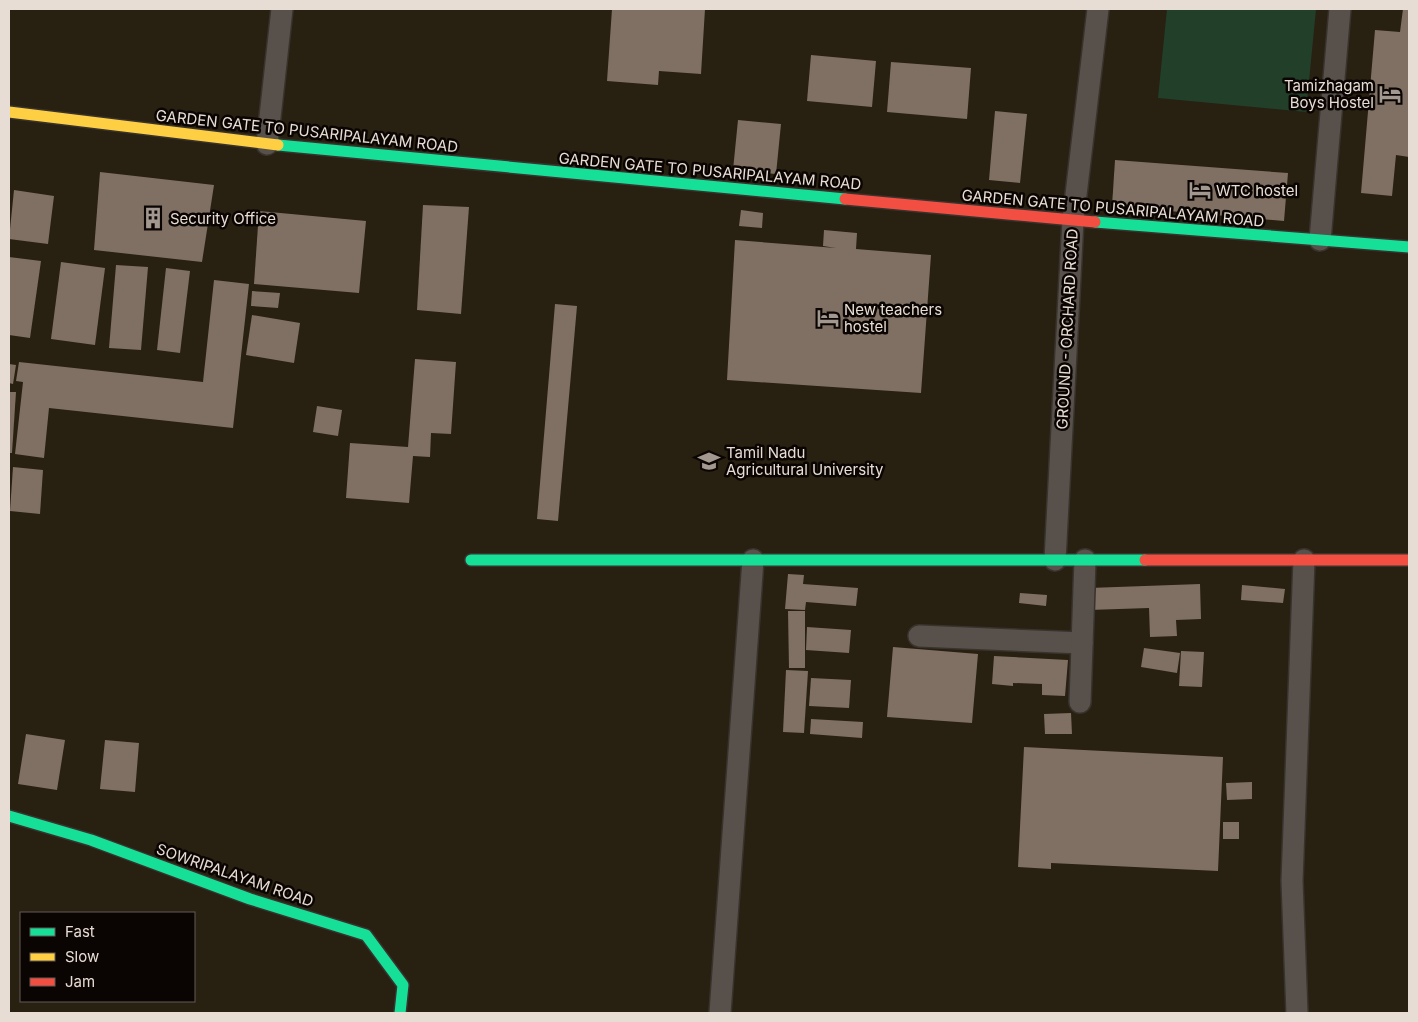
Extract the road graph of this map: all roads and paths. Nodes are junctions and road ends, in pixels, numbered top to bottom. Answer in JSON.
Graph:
{"nodes":[{"id":1,"x":282,"y":9,"type":"edge"},
{"id":2,"x":1098,"y":9,"type":"edge"},
{"id":3,"x":1340,"y":9,"type":"edge"},
{"id":4,"x":9,"y":112,"type":"edge"},
{"id":5,"x":267,"y":144,"type":"junction"},
{"id":6,"x":1073,"y":220,"type":"junction"},
{"id":7,"x":1320,"y":240,"type":"junction"},
{"id":8,"x":1409,"y":247,"type":"edge"},
{"id":9,"x":471,"y":560,"type":"dead end"},
{"id":10,"x":753,"y":560,"type":"junction"},
{"id":11,"x":1055,"y":560,"type":"junction"},
{"id":12,"x":1085,"y":560,"type":"junction"},
{"id":13,"x":1304,"y":560,"type":"junction"},
{"id":14,"x":1409,"y":560,"type":"edge"},
{"id":15,"x":919,"y":636,"type":"dead end"},
{"id":16,"x":1082,"y":643,"type":"junction"},
{"id":17,"x":1080,"y":702,"type":"dead end"},
{"id":18,"x":9,"y":816,"type":"edge"},
{"id":19,"x":400,"y":1013,"type":"edge"},
{"id":20,"x":720,"y":1013,"type":"edge"},
{"id":21,"x":1297,"y":1013,"type":"edge"}],
"edges":[{"from":1,"to":5,"type":"street"},
{"from":2,"to":6,"type":"street","name":"GROUND - ORCHARD ROAD"},
{"from":3,"to":7,"type":"street"},
{"from":4,"to":5,"type":"street","name":"GARDEN GATE TO PUSARIPALAYAM ROAD"},
{"from":5,"to":6,"type":"street","name":"GARDEN GATE TO PUSARIPALAYAM ROAD"},
{"from":6,"to":7,"type":"street","name":"GARDEN GATE TO PUSARIPALAYAM ROAD"},
{"from":6,"to":11,"type":"street","name":"GROUND - ORCHARD ROAD"},
{"from":7,"to":8,"type":"street","name":"GARDEN GATE TO PUSARIPALAYAM ROAD"},
{"from":9,"to":10,"type":"street"},
{"from":10,"to":11,"type":"street"},
{"from":10,"to":20,"type":"street"},
{"from":11,"to":12,"type":"street"},
{"from":12,"to":13,"type":"street"},
{"from":12,"to":16,"type":"street"},
{"from":13,"to":14,"type":"street"},
{"from":13,"to":21,"type":"street"},
{"from":15,"to":16,"type":"street"},
{"from":16,"to":17,"type":"street"},
{"from":18,"to":19,"type":"street","name":"SOWRIPALAYAM ROAD"}]}
